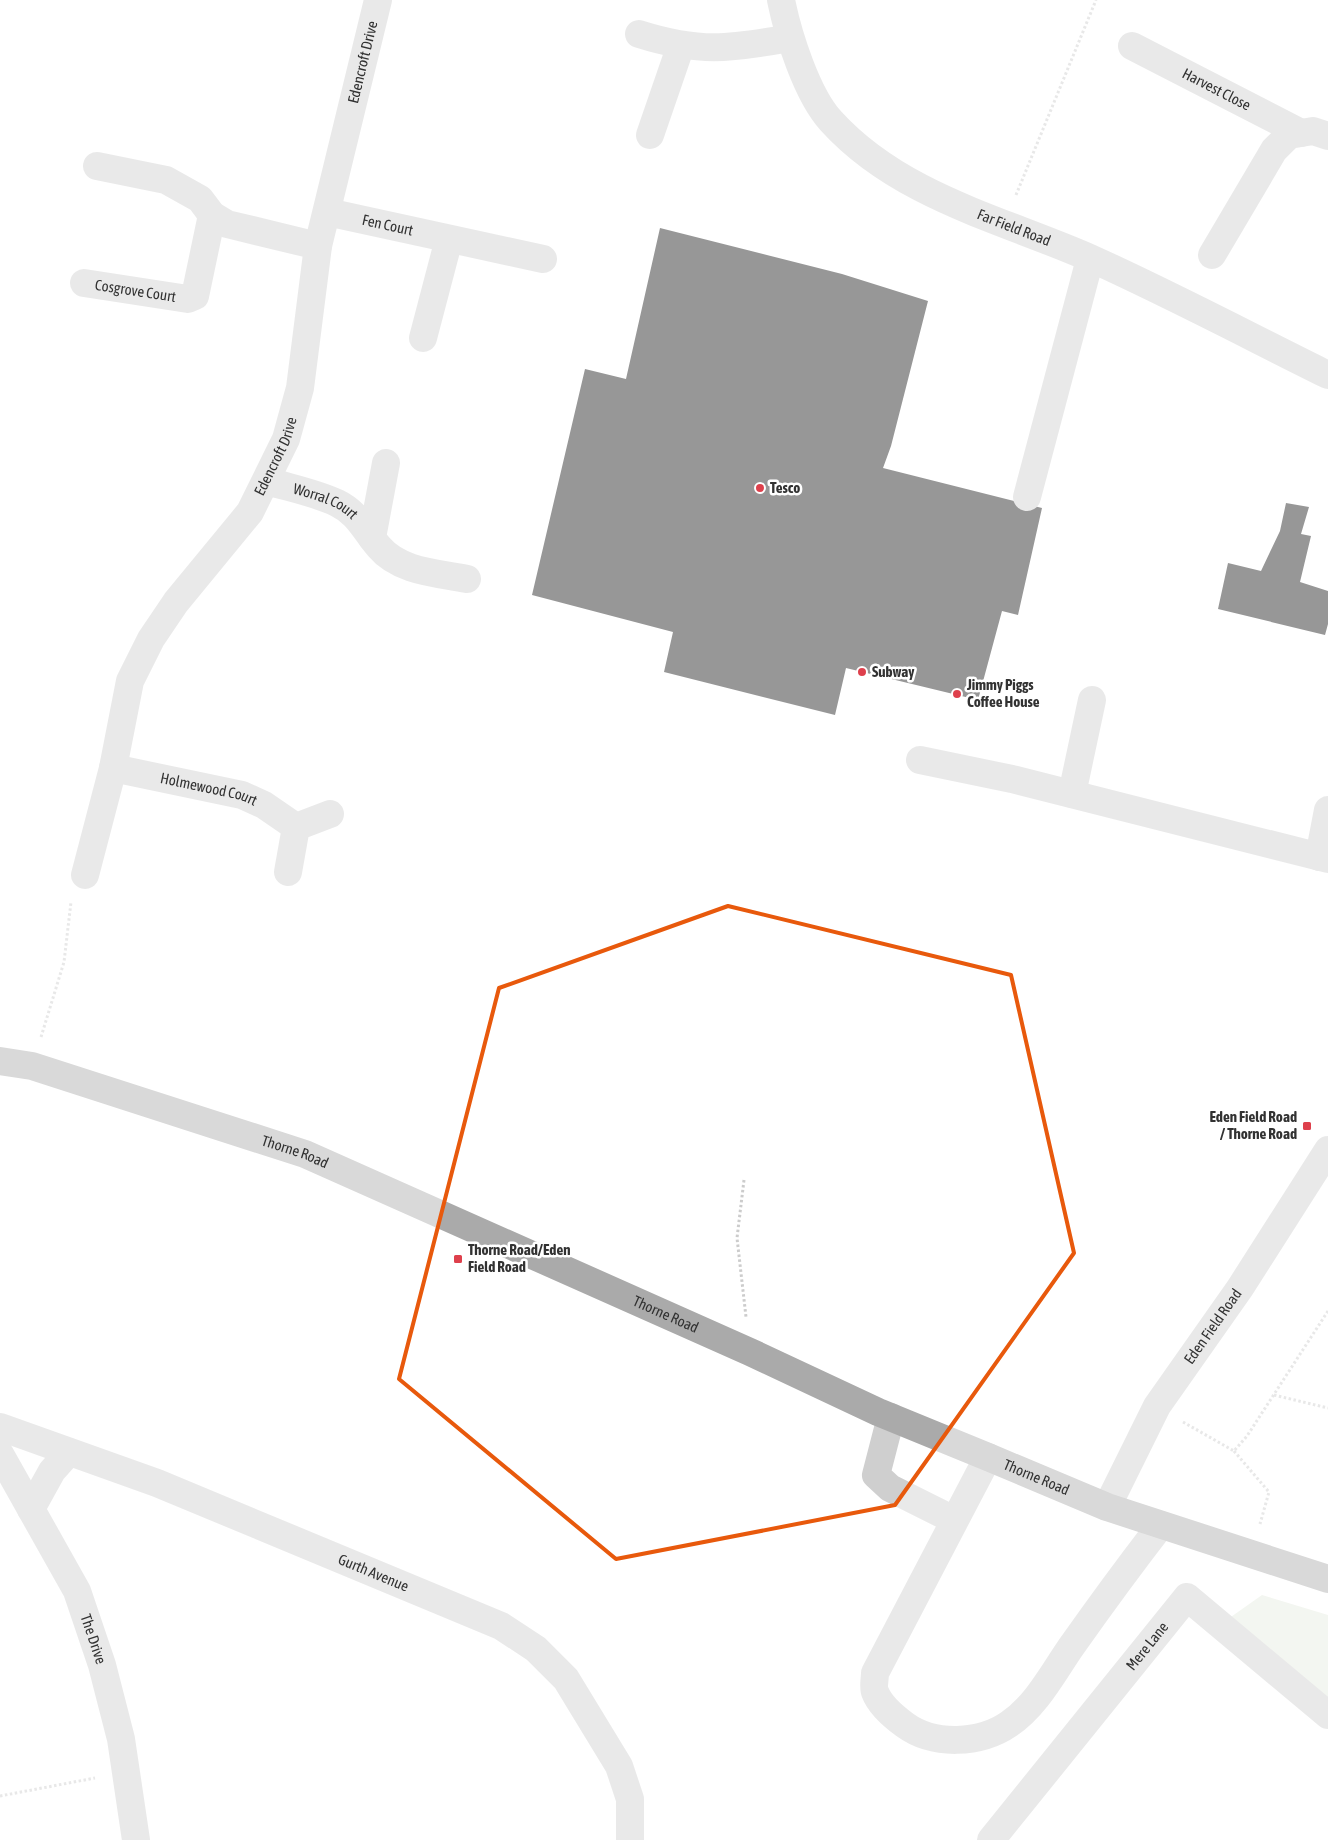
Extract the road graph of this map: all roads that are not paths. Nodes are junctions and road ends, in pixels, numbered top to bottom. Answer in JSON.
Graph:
{"nodes":[{"id":1,"x":378,"y":0,"type":"edge"},
{"id":2,"x":781,"y":0,"type":"edge"},
{"id":3,"x":638,"y":34,"type":"dead end"},
{"id":4,"x":790,"y":38,"type":"junction"},
{"id":5,"x":681,"y":45,"type":"junction"},
{"id":6,"x":1132,"y":46,"type":"dead end"},
{"id":7,"x":1301,"y":134,"type":"junction"},
{"id":8,"x":650,"y":135,"type":"dead end"},
{"id":9,"x":1328,"y":136,"type":"edge"},
{"id":10,"x":97,"y":166,"type":"dead end"},
{"id":11,"x":327,"y":212,"type":"junction"},
{"id":12,"x":212,"y":215,"type":"junction"},
{"id":13,"x":449,"y":239,"type":"junction"},
{"id":14,"x":318,"y":246,"type":"junction"},
{"id":15,"x":1212,"y":255,"type":"dead end"},
{"id":16,"x":543,"y":259,"type":"dead end"},
{"id":17,"x":1090,"y":259,"type":"junction"},
{"id":18,"x":84,"y":283,"type":"dead end"},
{"id":19,"x":423,"y":338,"type":"dead end"},
{"id":20,"x":1328,"y":375,"type":"edge"},
{"id":21,"x":386,"y":463,"type":"dead end"},
{"id":22,"x":268,"y":480,"type":"junction"},
{"id":23,"x":1027,"y":497,"type":"dead end"},
{"id":24,"x":372,"y":538,"type":"junction"},
{"id":25,"x":467,"y":579,"type":"dead end"},
{"id":26,"x":1092,"y":700,"type":"dead end"},
{"id":27,"x":920,"y":760,"type":"dead end"},
{"id":28,"x":113,"y":768,"type":"junction"},
{"id":29,"x":1072,"y":794,"type":"junction"},
{"id":30,"x":1328,"y":810,"type":"edge"},
{"id":31,"x":330,"y":814,"type":"dead end"},
{"id":32,"x":296,"y":827,"type":"junction"},
{"id":33,"x":1324,"y":858,"type":"edge"},
{"id":34,"x":288,"y":872,"type":"dead end"},
{"id":35,"x":85,"y":875,"type":"road end"},
{"id":36,"x":0,"y":1061,"type":"edge"},
{"id":37,"x":1328,"y":1150,"type":"edge"},
{"id":38,"x":891,"y":1417,"type":"junction"},
{"id":39,"x":0,"y":1427,"type":"edge"},
{"id":40,"x":69,"y":1452,"type":"junction"},
{"id":41,"x":0,"y":1454,"type":"edge"},
{"id":42,"x":988,"y":1458,"type":"junction"},
{"id":43,"x":1107,"y":1507,"type":"junction"},
{"id":44,"x":31,"y":1509,"type":"junction"},
{"id":45,"x":954,"y":1520,"type":"junction"},
{"id":46,"x":1161,"y":1525,"type":"junction"},
{"id":47,"x":1328,"y":1579,"type":"edge"},
{"id":48,"x":1328,"y":1715,"type":"edge"},
{"id":49,"x":136,"y":1840,"type":"edge"},
{"id":50,"x":630,"y":1840,"type":"edge"},
{"id":51,"x":992,"y":1840,"type":"edge"}],
"edges":[{"from":1,"to":11,"type":"street","name":"Edencroft Drive"},
{"from":2,"to":4,"type":"street","name":"Far Field Road"},
{"from":3,"to":5,"type":"street"},
{"from":4,"to":5,"type":"street"},
{"from":4,"to":17,"type":"street","name":"Far Field Road"},
{"from":5,"to":8,"type":"street"},
{"from":6,"to":7,"type":"street","name":"Harvest Close"},
{"from":7,"to":9,"type":"street","name":"Harvest Close"},
{"from":7,"to":15,"type":"street","name":"Harvest Close"},
{"from":10,"to":12,"type":"street"},
{"from":11,"to":13,"type":"street","name":"Fen Court"},
{"from":11,"to":14,"type":"street","name":"Edencroft Drive"},
{"from":12,"to":14,"type":"street"},
{"from":12,"to":18,"type":"street","name":"Cosgrove Court"},
{"from":13,"to":16,"type":"street","name":"Fen Court"},
{"from":13,"to":19,"type":"street"},
{"from":14,"to":22,"type":"street","name":"Edencroft Drive"},
{"from":17,"to":20,"type":"street","name":"Far Field Road"},
{"from":17,"to":23,"type":"street"},
{"from":21,"to":24,"type":"street","name":"Worral Court"},
{"from":22,"to":24,"type":"street","name":"Worral Court"},
{"from":22,"to":28,"type":"street","name":"Edencroft Drive"},
{"from":24,"to":25,"type":"street","name":"Worral Court"},
{"from":26,"to":29,"type":"street"},
{"from":27,"to":29,"type":"street"},
{"from":28,"to":32,"type":"street","name":"Holmewood Court"},
{"from":28,"to":35,"type":"street","name":"Edencroft Drive"},
{"from":29,"to":33,"type":"street"},
{"from":30,"to":33,"type":"street"},
{"from":31,"to":32,"type":"street"},
{"from":32,"to":34,"type":"street"},
{"from":36,"to":38,"type":"main road","name":"Thorne Road"},
{"from":37,"to":43,"type":"street","name":"Eden Field Road"},
{"from":38,"to":42,"type":"main road","name":"Thorne Road"},
{"from":38,"to":45,"type":"street"},
{"from":39,"to":40,"type":"street","name":"Gurth Avenue"},
{"from":40,"to":44,"type":"street"},
{"from":40,"to":50,"type":"street","name":"Gurth Avenue"},
{"from":41,"to":44,"type":"street","name":"The Drive"},
{"from":42,"to":43,"type":"main road","name":"Thorne Road"},
{"from":42,"to":45,"type":"street"},
{"from":43,"to":46,"type":"main road","name":"Thorne Road"},
{"from":44,"to":49,"type":"street","name":"The Drive"},
{"from":45,"to":46,"type":"street"},
{"from":46,"to":47,"type":"main road","name":"Thorne Road"},
{"from":48,"to":51,"type":"street","name":"Mere Lane"}]}
